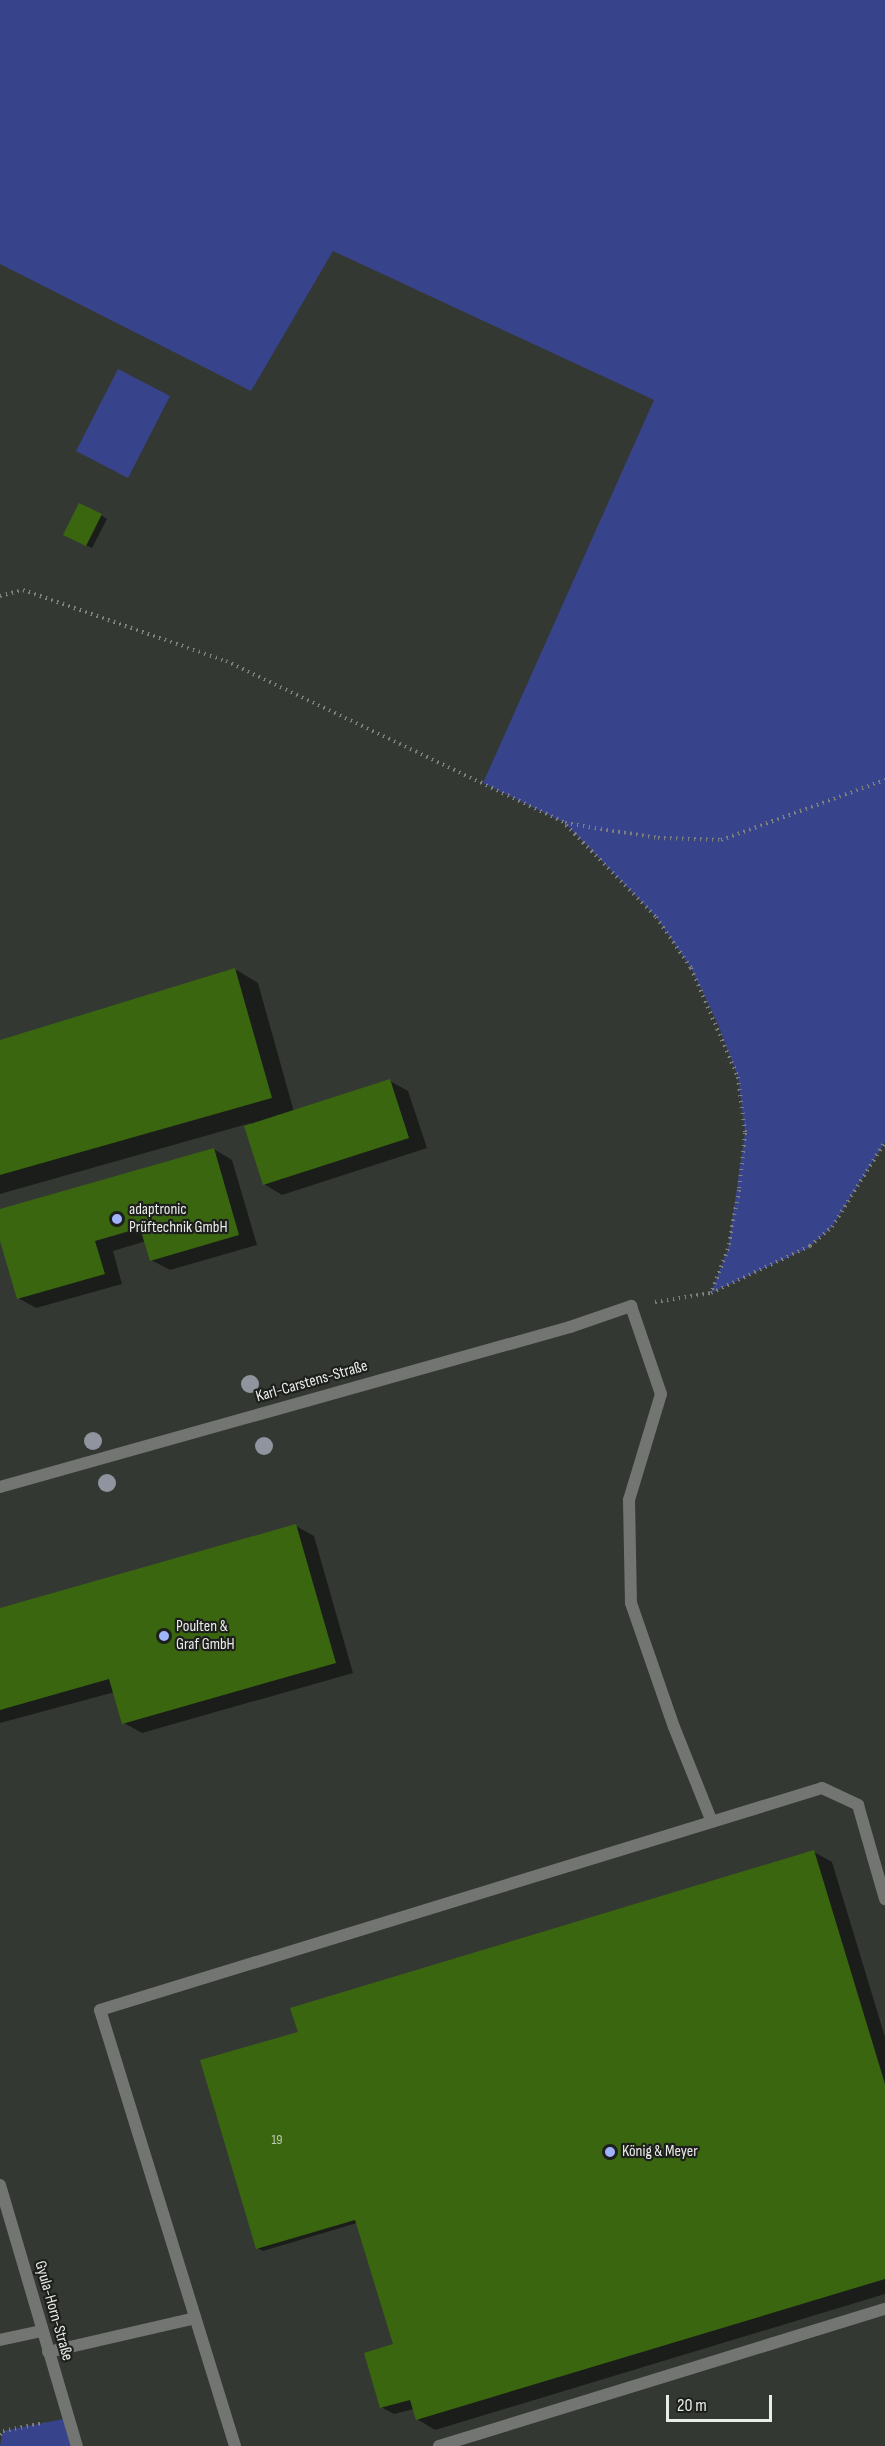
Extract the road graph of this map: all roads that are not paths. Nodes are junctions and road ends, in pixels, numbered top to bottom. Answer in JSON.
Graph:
{"nodes":[{"id":1,"x":0,"y":1487,"type":"edge"},
{"id":2,"x":712,"y":1822,"type":"junction"},
{"id":3,"x":885,"y":1899,"type":"edge"},
{"id":4,"x":0,"y":2185,"type":"edge"},
{"id":5,"x":885,"y":2309,"type":"edge"},
{"id":6,"x":195,"y":2318,"type":"junction"},
{"id":7,"x":42,"y":2331,"type":"junction"},
{"id":8,"x":0,"y":2340,"type":"edge"},
{"id":9,"x":48,"y":2352,"type":"junction"},
{"id":10,"x":77,"y":2446,"type":"edge"},
{"id":11,"x":235,"y":2446,"type":"edge"},
{"id":12,"x":439,"y":2446,"type":"edge"}],
"edges":[{"from":1,"to":2,"type":"street","name":"Karl-Carstens-Straße"},
{"from":2,"to":3,"type":"street"},
{"from":2,"to":6,"type":"street"},
{"from":4,"to":7,"type":"street","name":"Gyula-Horn-Straße"},
{"from":5,"to":12,"type":"street"},
{"from":6,"to":9,"type":"street"},
{"from":6,"to":11,"type":"street"},
{"from":7,"to":8,"type":"street"},
{"from":7,"to":9,"type":"street","name":"Gyula-Horn-Straße"},
{"from":9,"to":10,"type":"street","name":"Gyula-Horn-Straße"}]}
